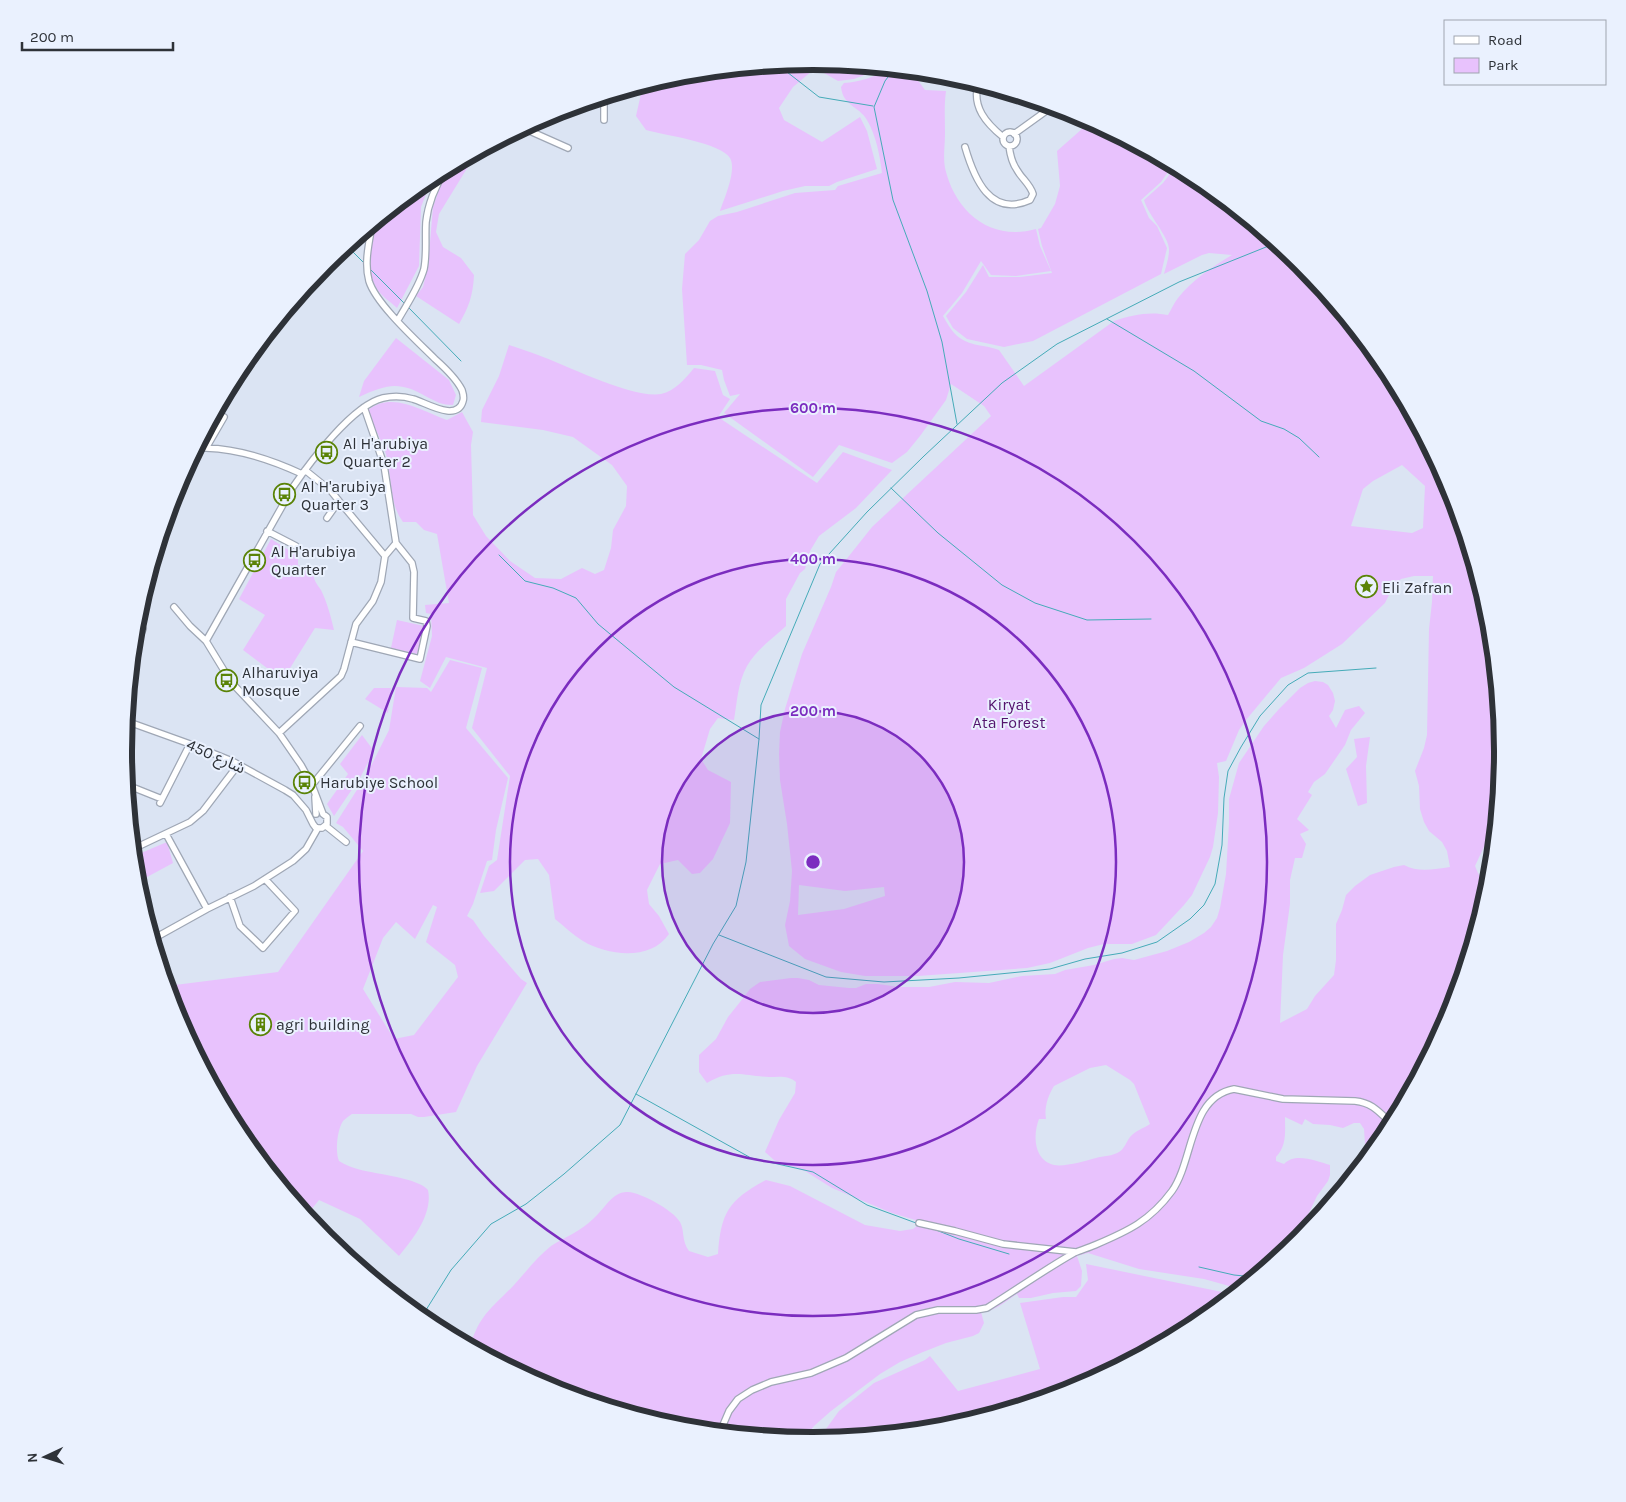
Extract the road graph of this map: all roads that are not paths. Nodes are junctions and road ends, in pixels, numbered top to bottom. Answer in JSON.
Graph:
{"nodes":[{"id":1,"x":977,"y":90,"type":"edge"},
{"id":2,"x":604,"y":103,"type":"edge"},
{"id":3,"x":1046,"y":111,"type":"edge"},
{"id":4,"x":604,"y":120,"type":"dead end"},
{"id":5,"x":531,"y":132,"type":"edge"},
{"id":6,"x":1014,"y":134,"type":"junction"},
{"id":7,"x":1003,"y":137,"type":"junction"},
{"id":8,"x":1009,"y":146,"type":"junction"},
{"id":9,"x":965,"y":147,"type":"dead end"},
{"id":10,"x":568,"y":148,"type":"dead end"},
{"id":11,"x":439,"y":182,"type":"edge"},
{"id":12,"x":371,"y":233,"type":"edge"},
{"id":13,"x":398,"y":320,"type":"junction"},
{"id":14,"x":364,"y":407,"type":"junction"},
{"id":15,"x":224,"y":417,"type":"dead end"},
{"id":16,"x":304,"y":472,"type":"junction"},
{"id":17,"x":339,"y":502,"type":"junction"},
{"id":18,"x":326,"y":518,"type":"dead end"},
{"id":19,"x":267,"y":532,"type":"junction"},
{"id":20,"x":396,"y":543,"type":"junction"},
{"id":21,"x":296,"y":546,"type":"dead end"},
{"id":22,"x":385,"y":556,"type":"junction"},
{"id":23,"x":174,"y":607,"type":"dead end"},
{"id":24,"x":206,"y":641,"type":"junction"},
{"id":25,"x":351,"y":642,"type":"junction"},
{"id":26,"x":133,"y":723,"type":"edge"},
{"id":27,"x":360,"y":726,"type":"dead end"},
{"id":28,"x":279,"y":734,"type":"junction"},
{"id":29,"x":190,"y":744,"type":"junction"},
{"id":30,"x":238,"y":765,"type":"junction"},
{"id":31,"x":312,"y":785,"type":"junction"},
{"id":32,"x":133,"y":788,"type":"edge"},
{"id":33,"x":315,"y":795,"type":"junction"},
{"id":34,"x":302,"y":804,"type":"junction"},
{"id":35,"x":316,"y":814,"type":"junction"},
{"id":36,"x":323,"y":814,"type":"junction"},
{"id":37,"x":312,"y":822,"type":"junction"},
{"id":38,"x":326,"y":826,"type":"junction"},
{"id":39,"x":318,"y":828,"type":"junction"},
{"id":40,"x":166,"y":834,"type":"junction"},
{"id":41,"x":346,"y":842,"type":"dead end"},
{"id":42,"x":139,"y":847,"type":"edge"},
{"id":43,"x":265,"y":879,"type":"junction"},
{"id":44,"x":230,"y":898,"type":"junction"},
{"id":45,"x":207,"y":909,"type":"junction"},
{"id":46,"x":158,"y":936,"type":"edge"},
{"id":47,"x":1386,"y":1118,"type":"edge"},
{"id":48,"x":920,"y":1223,"type":"dead end"},
{"id":49,"x":1076,"y":1252,"type":"junction"},
{"id":50,"x":722,"y":1426,"type":"edge"}],
"edges":[{"from":1,"to":7,"type":"street"},
{"from":2,"to":4,"type":"street"},
{"from":3,"to":6,"type":"street"},
{"from":5,"to":10,"type":"street"},
{"from":6,"to":7,"type":"street"},
{"from":6,"to":8,"type":"street"},
{"from":7,"to":8,"type":"street"},
{"from":8,"to":9,"type":"street"},
{"from":11,"to":13,"type":"street"},
{"from":12,"to":13,"type":"street"},
{"from":13,"to":14,"type":"street"},
{"from":14,"to":16,"type":"street"},
{"from":14,"to":20,"type":"street"},
{"from":15,"to":16,"type":"street"},
{"from":16,"to":17,"type":"street"},
{"from":16,"to":19,"type":"street"},
{"from":17,"to":18,"type":"street"},
{"from":17,"to":22,"type":"street"},
{"from":19,"to":21,"type":"street"},
{"from":19,"to":24,"type":"street"},
{"from":20,"to":22,"type":"street"},
{"from":20,"to":25,"type":"street"},
{"from":22,"to":25,"type":"street"},
{"from":23,"to":24,"type":"street"},
{"from":24,"to":28,"type":"street"},
{"from":25,"to":28,"type":"street"},
{"from":26,"to":29,"type":"street","name":"شارع 450"},
{"from":27,"to":31,"type":"street"},
{"from":28,"to":31,"type":"street"},
{"from":29,"to":30,"type":"street","name":"شارع 450"},
{"from":29,"to":32,"type":"street"},
{"from":30,"to":34,"type":"street","name":"شارع 450"},
{"from":30,"to":40,"type":"street"},
{"from":31,"to":33,"type":"street"},
{"from":33,"to":34,"type":"street"},
{"from":33,"to":35,"type":"street"},
{"from":33,"to":36,"type":"street"},
{"from":34,"to":35,"type":"street","name":"شارع 450"},
{"from":34,"to":37,"type":"street","name":"شارع 450"},
{"from":35,"to":36,"type":"street"},
{"from":35,"to":37,"type":"street"},
{"from":36,"to":38,"type":"street"},
{"from":37,"to":39,"type":"street"},
{"from":38,"to":39,"type":"street"},
{"from":38,"to":41,"type":"street"},
{"from":39,"to":43,"type":"street"},
{"from":40,"to":42,"type":"street"},
{"from":40,"to":45,"type":"street"},
{"from":43,"to":44,"type":"street"},
{"from":43,"to":44,"type":"street"},
{"from":44,"to":45,"type":"street"},
{"from":45,"to":46,"type":"street"},
{"from":47,"to":49,"type":"street"},
{"from":48,"to":49,"type":"street"},
{"from":49,"to":50,"type":"street"}]}
